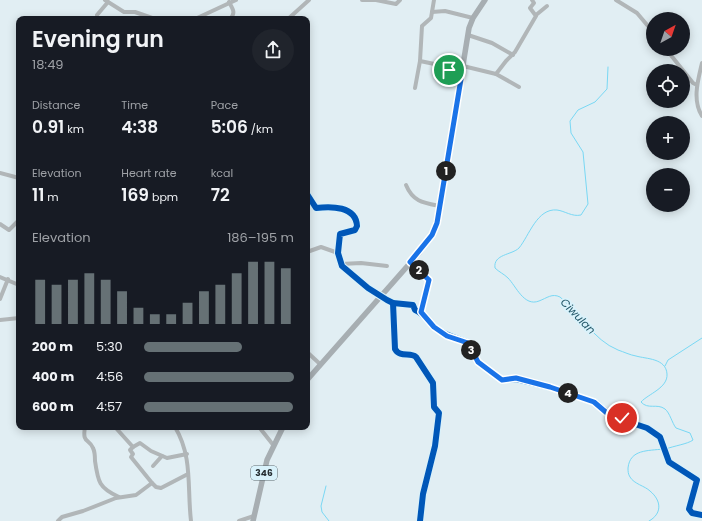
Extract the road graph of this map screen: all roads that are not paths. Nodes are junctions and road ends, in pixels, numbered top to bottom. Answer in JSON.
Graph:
{"nodes":[{"id":1,"x":236,"y":0,"type":"edge"},
{"id":2,"x":309,"y":0,"type":"edge"},
{"id":3,"x":362,"y":0,"type":"edge"},
{"id":4,"x":400,"y":0,"type":"edge"},
{"id":5,"x":434,"y":0,"type":"edge"},
{"id":6,"x":532,"y":0,"type":"edge"},
{"id":7,"x":616,"y":0,"type":"edge"},
{"id":8,"x":107,"y":1,"type":"edge"},
{"id":9,"x":482,"y":1,"type":"edge"},
{"id":10,"x":229,"y":2,"type":"junction"},
{"id":11,"x":547,"y":6,"type":"dead end"},
{"id":12,"x":432,"y":12,"type":"junction"},
{"id":13,"x":97,"y":15,"type":"dead end"},
{"id":14,"x":536,"y":15,"type":"junction"},
{"id":15,"x":146,"y":16,"type":"edge"},
{"id":16,"x":200,"y":16,"type":"edge"},
{"id":17,"x":233,"y":16,"type":"edge"},
{"id":18,"x":291,"y":16,"type":"edge"},
{"id":19,"x":473,"y":18,"type":"junction"},
{"id":20,"x":646,"y":24,"type":"edge"},
{"id":21,"x":468,"y":35,"type":"junction"},
{"id":22,"x":513,"y":55,"type":"junction"},
{"id":23,"x":672,"y":56,"type":"edge"},
{"id":24,"x":420,"y":61,"type":"junction"},
{"id":25,"x":702,"y":63,"type":"edge"},
{"id":26,"x":463,"y":66,"type":"junction"},
{"id":27,"x":462,"y":73,"type":"junction"},
{"id":28,"x":496,"y":74,"type":"junction"},
{"id":29,"x":697,"y":85,"type":"junction"},
{"id":30,"x":519,"y":87,"type":"dead end"},
{"id":31,"x":415,"y":88,"type":"dead end"},
{"id":32,"x":702,"y":116,"type":"edge"},
{"id":33,"x":0,"y":173,"type":"edge"},
{"id":34,"x":16,"y":177,"type":"edge"},
{"id":35,"x":406,"y":185,"type":"dead end"},
{"id":36,"x":310,"y":199,"type":"edge"},
{"id":37,"x":440,"y":206,"type":"junction"},
{"id":38,"x":16,"y":223,"type":"edge"},
{"id":39,"x":0,"y":224,"type":"edge"},
{"id":40,"x":310,"y":251,"type":"edge"},
{"id":41,"x":338,"y":253,"type":"junction"},
{"id":42,"x":410,"y":262,"type":"junction"},
{"id":43,"x":341,"y":264,"type":"junction"},
{"id":44,"x":387,"y":266,"type":"dead end"},
{"id":45,"x":0,"y":277,"type":"edge"},
{"id":46,"x":8,"y":279,"type":"junction"},
{"id":47,"x":16,"y":283,"type":"edge"},
{"id":48,"x":380,"y":295,"type":"junction"},
{"id":49,"x":0,"y":299,"type":"edge"},
{"id":50,"x":393,"y":303,"type":"junction"},
{"id":51,"x":421,"y":312,"type":"junction"},
{"id":52,"x":16,"y":318,"type":"edge"},
{"id":53,"x":0,"y":320,"type":"edge"},
{"id":54,"x":310,"y":355,"type":"edge"},
{"id":55,"x":320,"y":364,"type":"junction"},
{"id":56,"x":310,"y":376,"type":"edge"},
{"id":57,"x":85,"y":430,"type":"edge"},
{"id":58,"x":118,"y":430,"type":"edge"},
{"id":59,"x":177,"y":430,"type":"edge"},
{"id":60,"x":261,"y":430,"type":"edge"},
{"id":61,"x":282,"y":430,"type":"edge"},
{"id":62,"x":274,"y":446,"type":"junction"},
{"id":63,"x":133,"y":447,"type":"junction"},
{"id":64,"x":187,"y":454,"type":"junction"},
{"id":65,"x":162,"y":456,"type":"junction"},
{"id":66,"x":153,"y":466,"type":"dead end"},
{"id":67,"x":188,"y":474,"type":"junction"},
{"id":68,"x":152,"y":482,"type":"junction"},
{"id":69,"x":119,"y":497,"type":"junction"},
{"id":70,"x":702,"y":515,"type":"edge"},
{"id":71,"x":253,"y":518,"type":"edge"},
{"id":72,"x":246,"y":520,"type":"edge"},
{"id":73,"x":58,"y":521,"type":"edge"},
{"id":74,"x":191,"y":521,"type":"edge"},
{"id":75,"x":240,"y":521,"type":"edge"},
{"id":76,"x":420,"y":521,"type":"edge"}],
"edges":[{"from":1,"to":10,"type":"street"},
{"from":2,"to":18,"type":"street"},
{"from":3,"to":4,"type":"street"},
{"from":5,"to":12,"type":"street"},
{"from":6,"to":14,"type":"street"},
{"from":7,"to":20,"type":"street"},
{"from":8,"to":13,"type":"street"},
{"from":8,"to":15,"type":"street"},
{"from":9,"to":19,"type":"main road"},
{"from":10,"to":16,"type":"street"},
{"from":10,"to":17,"type":"street"},
{"from":11,"to":14,"type":"street"},
{"from":12,"to":19,"type":"street"},
{"from":12,"to":24,"type":"street"},
{"from":14,"to":22,"type":"street"},
{"from":19,"to":21,"type":"main road"},
{"from":21,"to":22,"type":"street"},
{"from":21,"to":26,"type":"main road"},
{"from":22,"to":28,"type":"street"},
{"from":23,"to":29,"type":"street"},
{"from":24,"to":27,"type":"street"},
{"from":24,"to":31,"type":"street"},
{"from":25,"to":29,"type":"street"},
{"from":26,"to":27,"type":"main road"},
{"from":26,"to":28,"type":"street"},
{"from":27,"to":37,"type":"main road"},
{"from":28,"to":30,"type":"street"},
{"from":29,"to":32,"type":"street"},
{"from":33,"to":34,"type":"street"},
{"from":35,"to":37,"type":"street"},
{"from":36,"to":41,"type":"street"},
{"from":37,"to":42,"type":"main road"},
{"from":38,"to":39,"type":"street"},
{"from":40,"to":41,"type":"street"},
{"from":41,"to":43,"type":"street"},
{"from":42,"to":48,"type":"main road"},
{"from":42,"to":51,"type":"street"},
{"from":43,"to":44,"type":"street"},
{"from":43,"to":48,"type":"street"},
{"from":45,"to":46,"type":"street"},
{"from":46,"to":47,"type":"street"},
{"from":46,"to":49,"type":"street"},
{"from":48,"to":50,"type":"street"},
{"from":48,"to":55,"type":"main road"},
{"from":50,"to":51,"type":"street"},
{"from":50,"to":76,"type":"street"},
{"from":51,"to":70,"type":"street"},
{"from":52,"to":53,"type":"street"},
{"from":54,"to":55,"type":"street"},
{"from":55,"to":56,"type":"main road"},
{"from":57,"to":69,"type":"street"},
{"from":58,"to":63,"type":"street"},
{"from":59,"to":64,"type":"street"},
{"from":60,"to":62,"type":"street"},
{"from":61,"to":62,"type":"main road","number":"346"},
{"from":62,"to":71,"type":"main road","number":"346"},
{"from":63,"to":65,"type":"street"},
{"from":63,"to":68,"type":"street"},
{"from":64,"to":65,"type":"street"},
{"from":64,"to":67,"type":"street"},
{"from":65,"to":66,"type":"street"},
{"from":67,"to":68,"type":"street"},
{"from":67,"to":74,"type":"street"},
{"from":68,"to":69,"type":"street"},
{"from":69,"to":73,"type":"street"},
{"from":71,"to":72,"type":"street"},
{"from":72,"to":75,"type":"street"}]}
